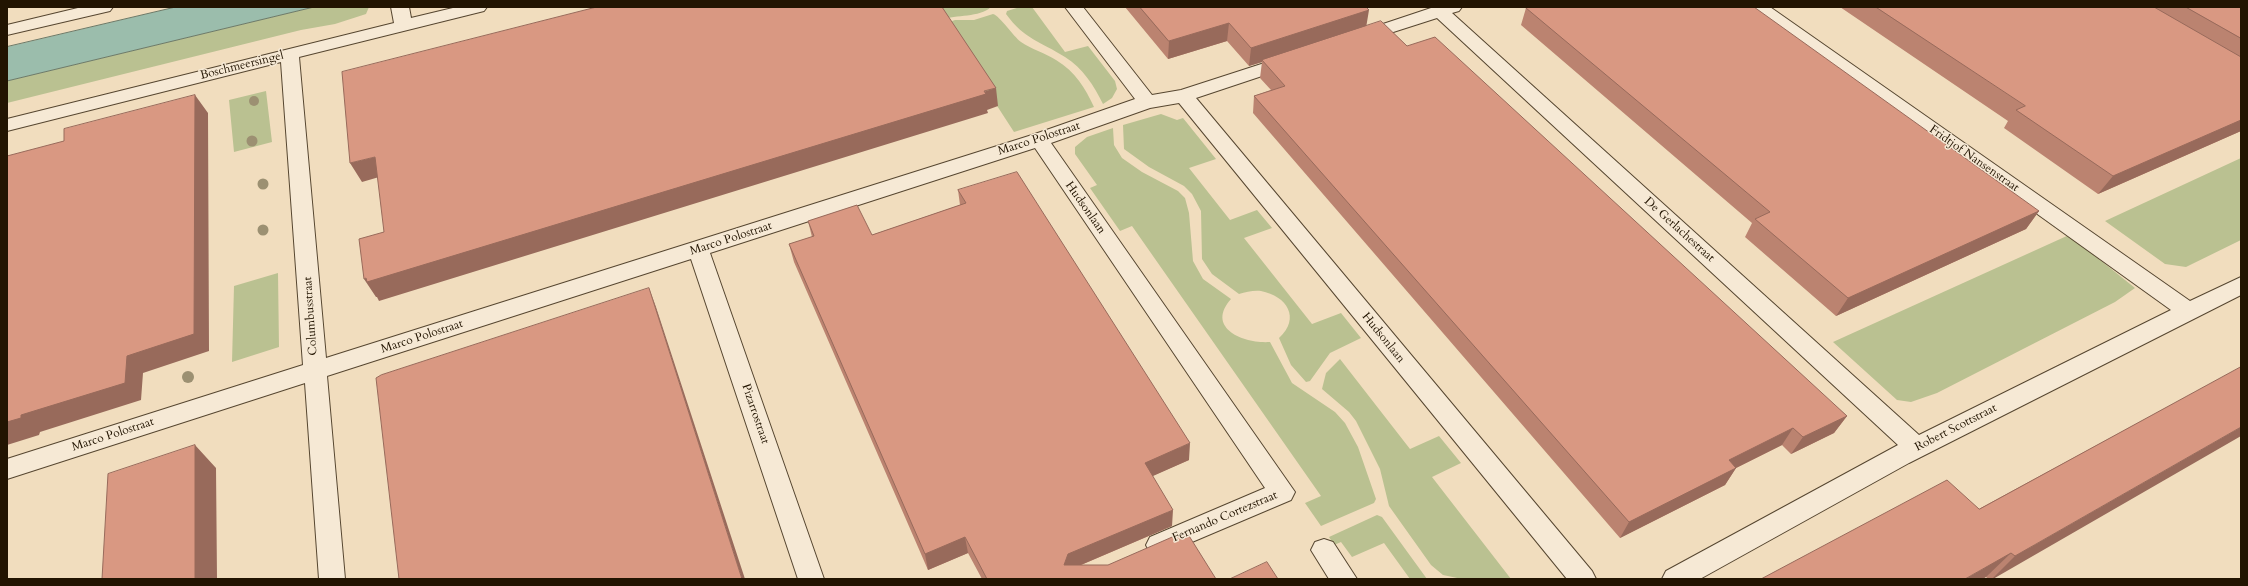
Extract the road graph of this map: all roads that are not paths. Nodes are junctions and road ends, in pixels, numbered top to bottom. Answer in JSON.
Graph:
{"nodes":[{"id":1,"x":104,"y":7,"type":"edge"},
{"id":2,"x":400,"y":7,"type":"edge"},
{"id":3,"x":478,"y":7,"type":"edge"},
{"id":4,"x":1074,"y":7,"type":"edge"},
{"id":5,"x":1758,"y":7,"type":"edge"},
{"id":6,"x":1447,"y":9,"type":"edge"},
{"id":7,"x":1408,"y":13,"type":"edge"},
{"id":8,"x":403,"y":26,"type":"junction"},
{"id":9,"x":7,"y":30,"type":"edge"},
{"id":10,"x":1342,"y":43,"type":"edge"},
{"id":11,"x":290,"y":54,"type":"junction"},
{"id":12,"x":1306,"y":55,"type":"edge"},
{"id":13,"x":1184,"y":96,"type":"junction"},
{"id":14,"x":1147,"y":102,"type":"junction"},
{"id":15,"x":7,"y":125,"type":"edge"},
{"id":16,"x":1039,"y":140,"type":"junction"},
{"id":17,"x":698,"y":249,"type":"junction"},
{"id":18,"x":2241,"y":285,"type":"edge"},
{"id":19,"x":2189,"y":311,"type":"junction"},
{"id":20,"x":315,"y":371,"type":"junction"},
{"id":21,"x":1917,"y":448,"type":"junction"},
{"id":22,"x":7,"y":469,"type":"edge"},
{"id":23,"x":1282,"y":492,"type":"joint"},
{"id":24,"x":1324,"y":550,"type":"dead end"},
{"id":25,"x":1140,"y":553,"type":"edge"},
{"id":26,"x":332,"y":579,"type":"edge"},
{"id":27,"x":811,"y":579,"type":"edge"},
{"id":28,"x":1344,"y":579,"type":"edge"},
{"id":29,"x":1584,"y":579,"type":"edge"},
{"id":30,"x":1675,"y":579,"type":"edge"}],
"edges":[{"from":1,"to":9,"type":"street"},
{"from":2,"to":8,"type":"street"},
{"from":3,"to":8,"type":"street","name":"Boschmeersingel"},
{"from":4,"to":14,"type":"street"},
{"from":5,"to":19,"type":"street","name":"Fridtjof Nansenstraat"},
{"from":6,"to":7,"type":"street"},
{"from":6,"to":21,"type":"street","name":"De Gerlachestraat"},
{"from":7,"to":10,"type":"street"},
{"from":8,"to":11,"type":"street","name":"Boschmeersingel"},
{"from":11,"to":15,"type":"street","name":"Boschmeersingel"},
{"from":11,"to":20,"type":"street","name":"Columbusstraat"},
{"from":12,"to":13,"type":"street","name":"Marco Polostraat"},
{"from":13,"to":14,"type":"street","name":"Marco Polostraat"},
{"from":13,"to":29,"type":"street","name":"Hudsonlaan"},
{"from":14,"to":16,"type":"street","name":"Marco Polostraat"},
{"from":16,"to":17,"type":"street","name":"Marco Polostraat"},
{"from":16,"to":23,"type":"street","name":"Hudsonlaan"},
{"from":17,"to":20,"type":"street","name":"Marco Polostraat"},
{"from":17,"to":27,"type":"street","name":"Pizarrostraat"},
{"from":18,"to":19,"type":"street","name":"Robert Scottstraat"},
{"from":19,"to":21,"type":"street","name":"Robert Scottstraat"},
{"from":20,"to":22,"type":"street","name":"Marco Polostraat"},
{"from":20,"to":26,"type":"street","name":"Columbusstraat"},
{"from":21,"to":30,"type":"street","name":"Robert Scottstraat"},
{"from":23,"to":25,"type":"street","name":"Fernando Cortezstraat"},
{"from":24,"to":28,"type":"street"}]}
